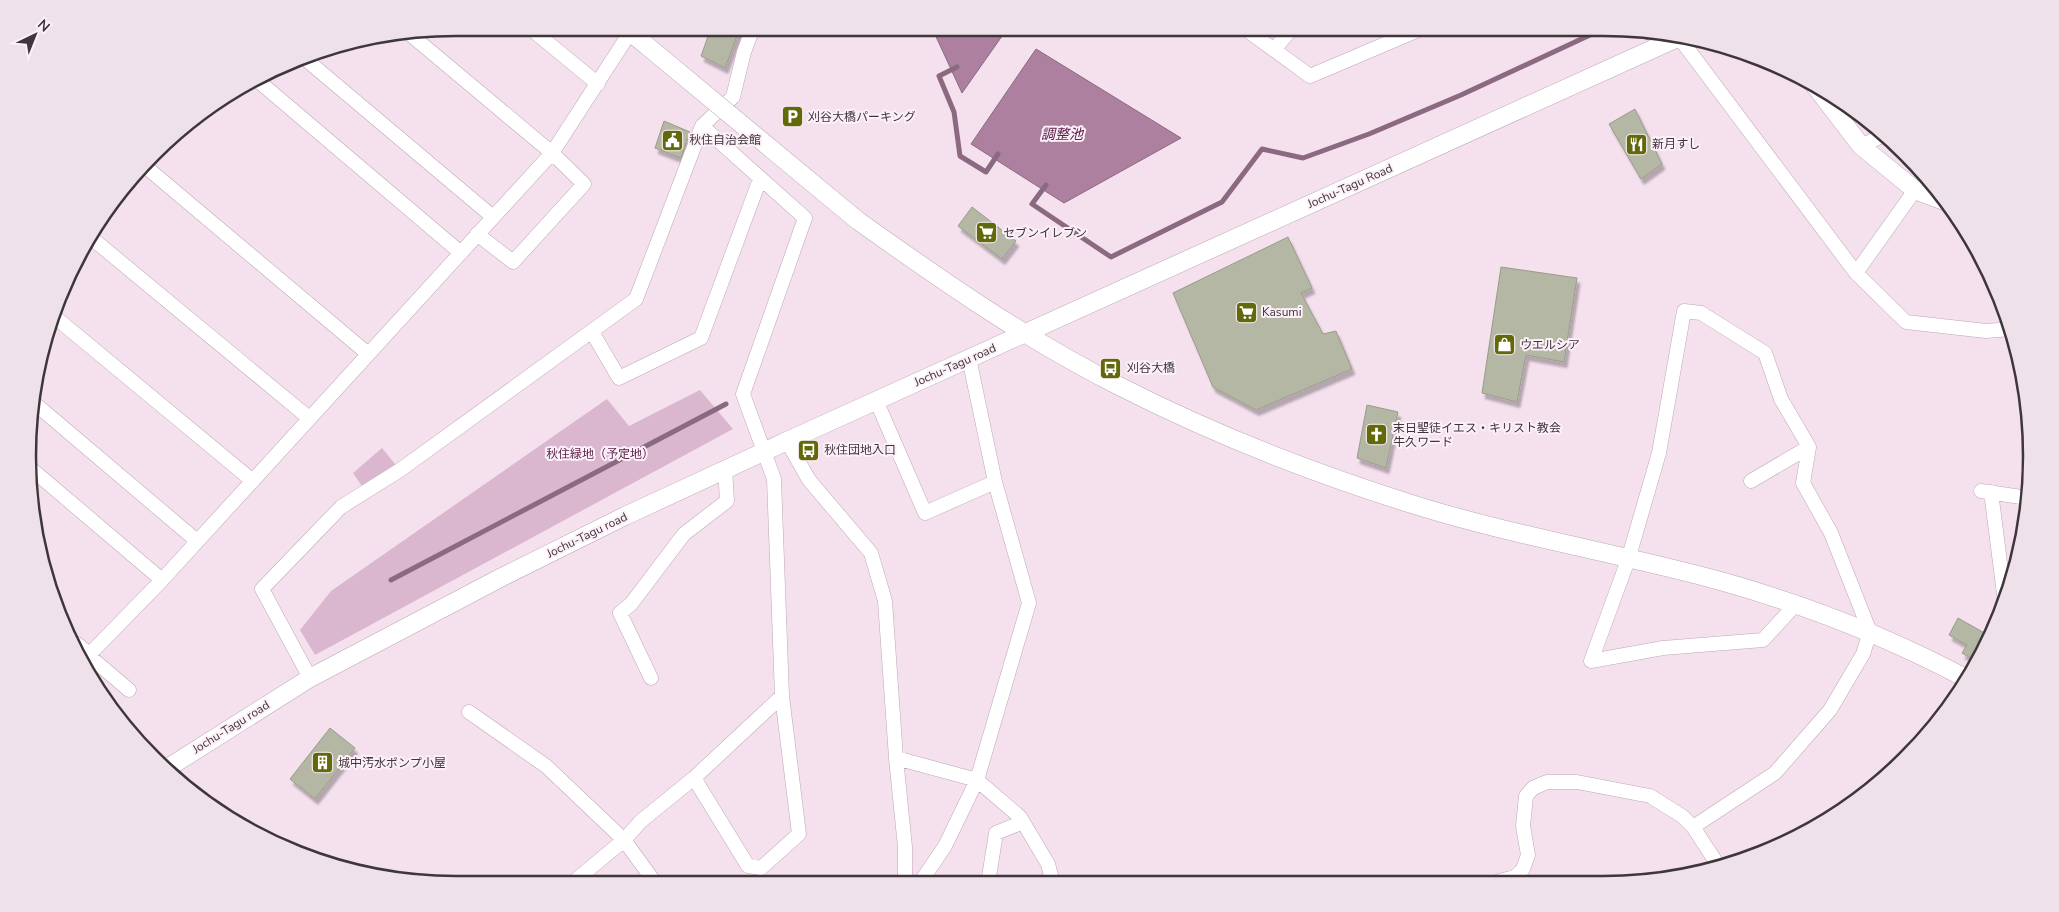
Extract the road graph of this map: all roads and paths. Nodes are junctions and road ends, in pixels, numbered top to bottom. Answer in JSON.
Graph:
{"nodes":[{"id":1,"x":540,"y":36,"type":"edge"},
{"id":2,"x":626,"y":36,"type":"edge"},
{"id":3,"x":637,"y":36,"type":"edge"},
{"id":4,"x":750,"y":36,"type":"edge"},
{"id":5,"x":1255,"y":36,"type":"edge"},
{"id":6,"x":1285,"y":36,"type":"edge"},
{"id":7,"x":1404,"y":36,"type":"edge"},
{"id":8,"x":415,"y":38,"type":"edge"},
{"id":9,"x":1669,"y":42,"type":"edge"},
{"id":10,"x":1684,"y":44,"type":"edge"},
{"id":11,"x":1274,"y":50,"type":"junction"},
{"id":12,"x":310,"y":63,"type":"edge"},
{"id":13,"x":262,"y":84,"type":"edge"},
{"id":14,"x":598,"y":84,"type":"junction"},
{"id":15,"x":1826,"y":101,"type":"edge"},
{"id":16,"x":702,"y":126,"type":"junction"},
{"id":17,"x":1878,"y":138,"type":"edge"},
{"id":18,"x":1861,"y":146,"type":"junction"},
{"id":19,"x":552,"y":153,"type":"junction"},
{"id":20,"x":149,"y":170,"type":"edge"},
{"id":21,"x":760,"y":179,"type":"junction"},
{"id":22,"x":1915,"y":190,"type":"junction"},
{"id":23,"x":1934,"y":197,"type":"edge"},
{"id":24,"x":493,"y":217,"type":"junction"},
{"id":25,"x":478,"y":234,"type":"junction"},
{"id":26,"x":95,"y":241,"type":"edge"},
{"id":27,"x":461,"y":252,"type":"junction"},
{"id":28,"x":1856,"y":273,"type":"junction"},
{"id":29,"x":59,"y":321,"type":"edge"},
{"id":30,"x":2003,"y":329,"type":"edge"},
{"id":31,"x":592,"y":332,"type":"junction"},
{"id":32,"x":1025,"y":334,"type":"junction"},
{"id":33,"x":367,"y":354,"type":"junction"},
{"id":34,"x":969,"y":358,"type":"junction"},
{"id":35,"x":876,"y":400,"type":"junction"},
{"id":36,"x":39,"y":407,"type":"edge"},
{"id":37,"x":309,"y":418,"type":"junction"},
{"id":38,"x":787,"y":441,"type":"junction"},
{"id":39,"x":1809,"y":447,"type":"junction"},
{"id":40,"x":763,"y":452,"type":"junction"},
{"id":41,"x":726,"y":469,"type":"junction"},
{"id":42,"x":37,"y":473,"type":"edge"},
{"id":43,"x":253,"y":481,"type":"junction"},
{"id":44,"x":1751,"y":481,"type":"dead end"},
{"id":45,"x":995,"y":482,"type":"junction"},
{"id":46,"x":2021,"y":497,"type":"edge"},
{"id":47,"x":197,"y":541,"type":"junction"},
{"id":48,"x":1628,"y":560,"type":"junction"},
{"id":49,"x":162,"y":580,"type":"junction"},
{"id":50,"x":2002,"y":584,"type":"edge"},
{"id":51,"x":1796,"y":604,"type":"junction"},
{"id":52,"x":1870,"y":632,"type":"junction"},
{"id":53,"x":85,"y":652,"type":"edge"},
{"id":54,"x":89,"y":660,"type":"edge"},
{"id":55,"x":1961,"y":676,"type":"edge"},
{"id":56,"x":310,"y":678,"type":"junction"},
{"id":57,"x":652,"y":678,"type":"dead end"},
{"id":58,"x":129,"y":690,"type":"dead end"},
{"id":59,"x":782,"y":696,"type":"junction"},
{"id":60,"x":469,"y":712,"type":"dead end"},
{"id":61,"x":896,"y":758,"type":"junction"},
{"id":62,"x":172,"y":765,"type":"edge"},
{"id":63,"x":694,"y":778,"type":"junction"},
{"id":64,"x":977,"y":780,"type":"junction"},
{"id":65,"x":1023,"y":822,"type":"junction"},
{"id":66,"x":1693,"y":827,"type":"junction"},
{"id":67,"x":624,"y":840,"type":"junction"},
{"id":68,"x":1715,"y":860,"type":"edge"},
{"id":69,"x":581,"y":876,"type":"edge"},
{"id":70,"x":650,"y":876,"type":"edge"},
{"id":71,"x":905,"y":876,"type":"edge"},
{"id":72,"x":925,"y":876,"type":"edge"},
{"id":73,"x":989,"y":876,"type":"edge"},
{"id":74,"x":1051,"y":876,"type":"edge"},
{"id":75,"x":1515,"y":876,"type":"edge"}],
"edges":[{"from":1,"to":14,"type":"street"},
{"from":2,"to":14,"type":"street"},
{"from":3,"to":32,"type":"street","bridge":true},
{"from":4,"to":16,"type":"street"},
{"from":5,"to":11,"type":"street"},
{"from":6,"to":11,"type":"street"},
{"from":7,"to":11,"type":"street"},
{"from":8,"to":19,"type":"street"},
{"from":9,"to":32,"type":"street","name":"Jochu-Tagu Road"},
{"from":10,"to":28,"type":"street"},
{"from":12,"to":24,"type":"street"},
{"from":13,"to":27,"type":"street"},
{"from":14,"to":19,"type":"street"},
{"from":15,"to":18,"type":"street"},
{"from":16,"to":21,"type":"street"},
{"from":16,"to":31,"type":"street"},
{"from":17,"to":18,"type":"street"},
{"from":18,"to":22,"type":"street"},
{"from":19,"to":24,"type":"street"},
{"from":19,"to":25,"type":"street"},
{"from":20,"to":33,"type":"street"},
{"from":21,"to":31,"type":"street"},
{"from":21,"to":40,"type":"street"},
{"from":22,"to":23,"type":"street"},
{"from":22,"to":28,"type":"street"},
{"from":24,"to":25,"type":"street"},
{"from":25,"to":27,"type":"street"},
{"from":26,"to":37,"type":"street"},
{"from":27,"to":33,"type":"street"},
{"from":28,"to":30,"type":"street"},
{"from":29,"to":43,"type":"street"},
{"from":31,"to":56,"type":"street"},
{"from":32,"to":34,"type":"street","name":"Jochu-Tagu road"},
{"from":32,"to":48,"type":"street"},
{"from":33,"to":37,"type":"street"},
{"from":34,"to":35,"type":"street","name":"Jochu-Tagu road"},
{"from":34,"to":45,"type":"street"},
{"from":35,"to":38,"type":"street","name":"Jochu-Tagu road"},
{"from":35,"to":45,"type":"street"},
{"from":36,"to":47,"type":"street"},
{"from":37,"to":43,"type":"street"},
{"from":38,"to":40,"type":"street","name":"Jochu-Tagu road"},
{"from":38,"to":61,"type":"street"},
{"from":39,"to":44,"type":"street"},
{"from":39,"to":48,"type":"street"},
{"from":39,"to":52,"type":"street"},
{"from":40,"to":41,"type":"street","name":"Jochu-Tagu road"},
{"from":40,"to":59,"type":"street"},
{"from":41,"to":56,"type":"street","name":"Jochu-Tagu road"},
{"from":41,"to":57,"type":"street"},
{"from":42,"to":49,"type":"street"},
{"from":43,"to":47,"type":"street"},
{"from":45,"to":64,"type":"street"},
{"from":46,"to":50,"type":"street"},
{"from":47,"to":49,"type":"street"},
{"from":48,"to":51,"type":"street"},
{"from":48,"to":51,"type":"street"},
{"from":49,"to":53,"type":"street"},
{"from":51,"to":52,"type":"street"},
{"from":52,"to":55,"type":"street"},
{"from":52,"to":66,"type":"street"},
{"from":54,"to":58,"type":"street"},
{"from":56,"to":62,"type":"street","name":"Jochu-Tagu road"},
{"from":59,"to":63,"type":"street"},
{"from":59,"to":63,"type":"street"},
{"from":60,"to":67,"type":"street"},
{"from":61,"to":64,"type":"street"},
{"from":61,"to":71,"type":"street"},
{"from":63,"to":67,"type":"street"},
{"from":64,"to":65,"type":"street"},
{"from":64,"to":72,"type":"street"},
{"from":65,"to":73,"type":"street"},
{"from":65,"to":74,"type":"street"},
{"from":66,"to":68,"type":"street"},
{"from":66,"to":75,"type":"street"},
{"from":67,"to":69,"type":"street"},
{"from":67,"to":70,"type":"street"}]}
